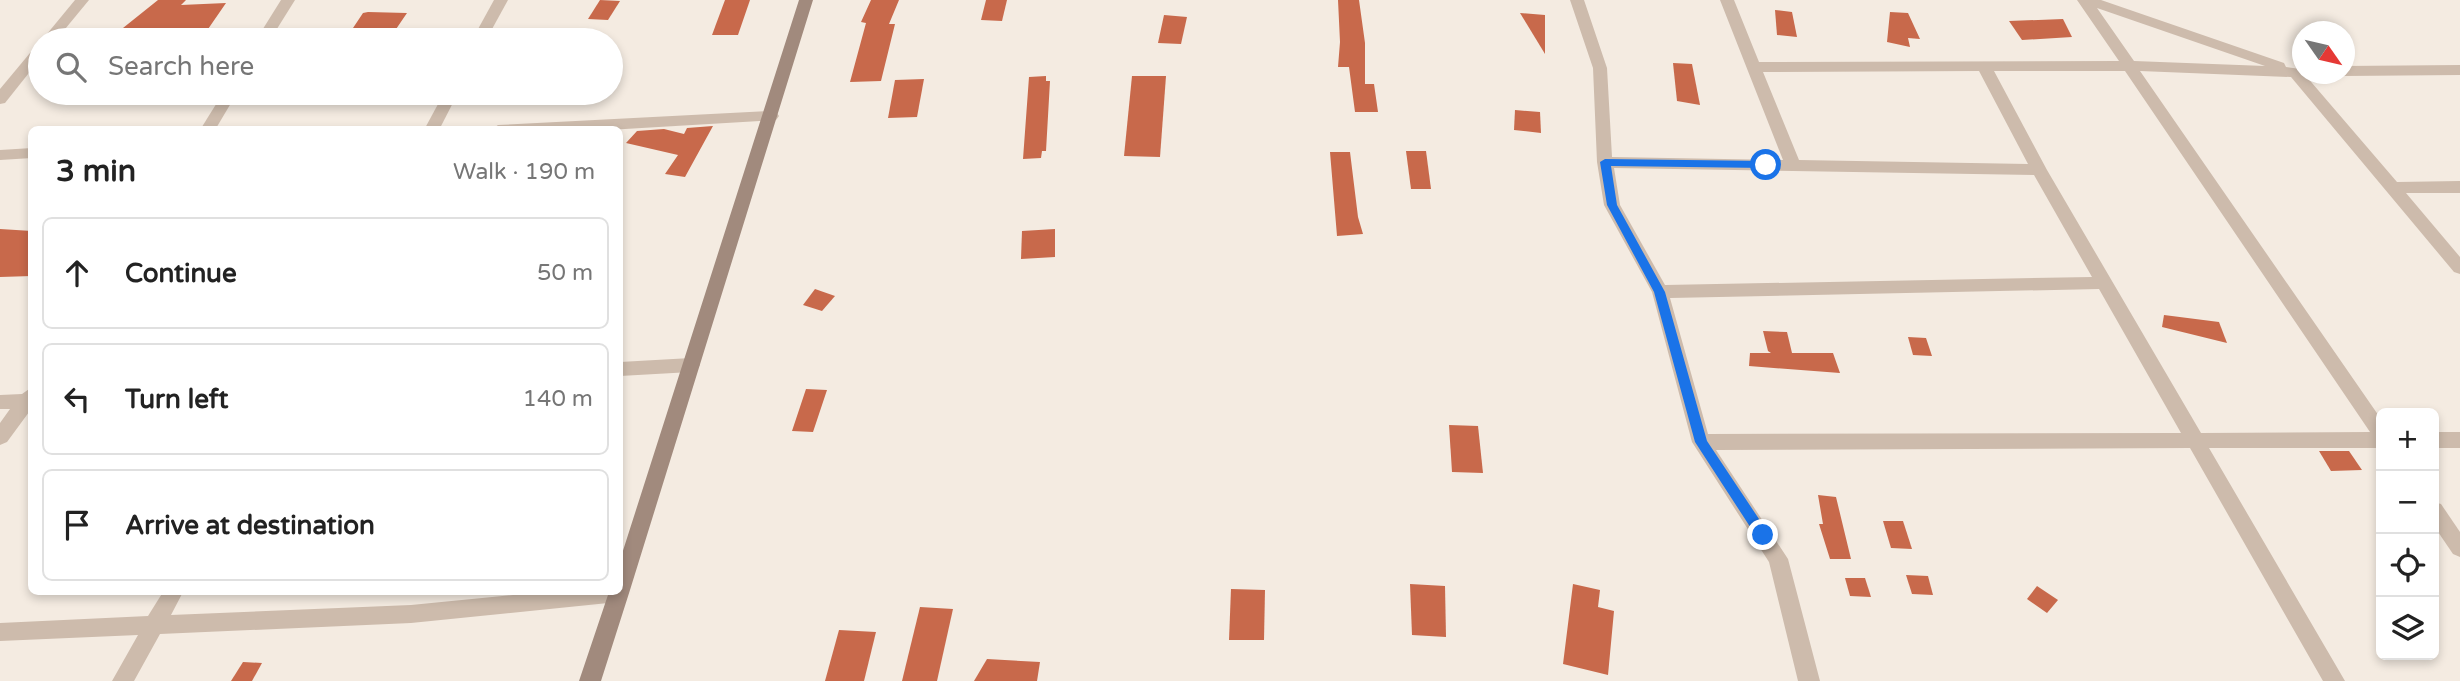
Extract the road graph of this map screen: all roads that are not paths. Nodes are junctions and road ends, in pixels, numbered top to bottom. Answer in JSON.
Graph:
{"nodes":[{"id":1,"x":82,"y":0,"type":"edge"},
{"id":2,"x":288,"y":0,"type":"edge"},
{"id":3,"x":501,"y":0,"type":"edge"},
{"id":4,"x":806,"y":0,"type":"edge"},
{"id":5,"x":1577,"y":0,"type":"edge"},
{"id":6,"x":1727,"y":0,"type":"edge"},
{"id":7,"x":2085,"y":0,"type":"edge"},
{"id":8,"x":59,"y":28,"type":"edge"},
{"id":9,"x":270,"y":28,"type":"edge"},
{"id":10,"x":486,"y":28,"type":"edge"},
{"id":11,"x":28,"y":65,"type":"edge"},
{"id":12,"x":1984,"y":66,"type":"junction"},
{"id":13,"x":2130,"y":66,"type":"junction"},
{"id":14,"x":1754,"y":67,"type":"junction"},
{"id":15,"x":2292,"y":70,"type":"edge"},
{"id":16,"x":2460,"y":70,"type":"edge"},
{"id":17,"x":2355,"y":71,"type":"edge"},
{"id":18,"x":2292,"y":72,"type":"edge"},
{"id":19,"x":2309,"y":84,"type":"edge"},
{"id":20,"x":0,"y":99,"type":"edge"},
{"id":21,"x":223,"y":105,"type":"edge"},
{"id":22,"x":445,"y":105,"type":"edge"},
{"id":23,"x":771,"y":116,"type":"junction"},
{"id":24,"x":209,"y":126,"type":"edge"},
{"id":25,"x":433,"y":126,"type":"edge"},
{"id":26,"x":576,"y":126,"type":"edge"},
{"id":27,"x":28,"y":153,"type":"edge"},
{"id":28,"x":0,"y":155,"type":"edge"},
{"id":29,"x":1605,"y":162,"type":"junction"},
{"id":30,"x":1793,"y":165,"type":"junction"},
{"id":31,"x":2039,"y":170,"type":"junction"},
{"id":32,"x":2460,"y":187,"type":"edge"},
{"id":33,"x":2393,"y":188,"type":"junction"},
{"id":34,"x":2460,"y":268,"type":"edge"},
{"id":35,"x":2105,"y":283,"type":"junction"},
{"id":36,"x":1660,"y":292,"type":"junction"},
{"id":37,"x":691,"y":365,"type":"junction"},
{"id":38,"x":623,"y":369,"type":"edge"},
{"id":39,"x":28,"y":399,"type":"edge"},
{"id":40,"x":0,"y":402,"type":"edge"},
{"id":41,"x":28,"y":402,"type":"edge"},
{"id":42,"x":2376,"y":426,"type":"edge"},
{"id":43,"x":0,"y":437,"type":"edge"},
{"id":44,"x":2196,"y":440,"type":"junction"},
{"id":45,"x":2376,"y":440,"type":"edge"},
{"id":46,"x":2439,"y":440,"type":"edge"},
{"id":47,"x":2460,"y":440,"type":"edge"},
{"id":48,"x":1701,"y":442,"type":"junction"},
{"id":49,"x":2439,"y":517,"type":"edge"},
{"id":50,"x":2460,"y":548,"type":"edge"},
{"id":51,"x":623,"y":579,"type":"edge"},
{"id":52,"x":171,"y":595,"type":"edge"},
{"id":53,"x":591,"y":595,"type":"edge"},
{"id":54,"x":618,"y":595,"type":"edge"},
{"id":55,"x":155,"y":624,"type":"junction"},
{"id":56,"x":0,"y":632,"type":"edge"},
{"id":57,"x":123,"y":681,"type":"edge"},
{"id":58,"x":590,"y":681,"type":"edge"},
{"id":59,"x":1809,"y":681,"type":"edge"},
{"id":60,"x":2334,"y":681,"type":"edge"}],
"edges":[{"from":1,"to":8,"type":"street"},
{"from":2,"to":9,"type":"street"},
{"from":3,"to":10,"type":"street"},
{"from":4,"to":23,"type":"main road"},
{"from":5,"to":29,"type":"street"},
{"from":6,"to":14,"type":"street"},
{"from":7,"to":13,"type":"street"},
{"from":7,"to":15,"type":"street"},
{"from":11,"to":20,"type":"street"},
{"from":12,"to":13,"type":"street"},
{"from":12,"to":14,"type":"street"},
{"from":12,"to":31,"type":"street"},
{"from":13,"to":18,"type":"street"},
{"from":13,"to":42,"type":"street"},
{"from":14,"to":30,"type":"street"},
{"from":16,"to":17,"type":"street"},
{"from":19,"to":33,"type":"street"},
{"from":21,"to":24,"type":"street"},
{"from":22,"to":25,"type":"street"},
{"from":23,"to":26,"type":"street"},
{"from":23,"to":37,"type":"main road"},
{"from":27,"to":28,"type":"street"},
{"from":29,"to":30,"type":"street"},
{"from":29,"to":36,"type":"street"},
{"from":30,"to":31,"type":"street"},
{"from":31,"to":35,"type":"street"},
{"from":32,"to":33,"type":"street"},
{"from":33,"to":34,"type":"street"},
{"from":35,"to":36,"type":"street"},
{"from":35,"to":44,"type":"street"},
{"from":36,"to":48,"type":"street"},
{"from":37,"to":38,"type":"street"},
{"from":37,"to":51,"type":"main road"},
{"from":39,"to":40,"type":"street"},
{"from":41,"to":43,"type":"street"},
{"from":44,"to":45,"type":"street"},
{"from":44,"to":48,"type":"street"},
{"from":44,"to":60,"type":"street"},
{"from":46,"to":47,"type":"street"},
{"from":48,"to":59,"type":"street"},
{"from":49,"to":50,"type":"street"},
{"from":52,"to":55,"type":"street"},
{"from":53,"to":55,"type":"street"},
{"from":54,"to":58,"type":"main road"},
{"from":55,"to":56,"type":"street"},
{"from":55,"to":57,"type":"street"}]}
